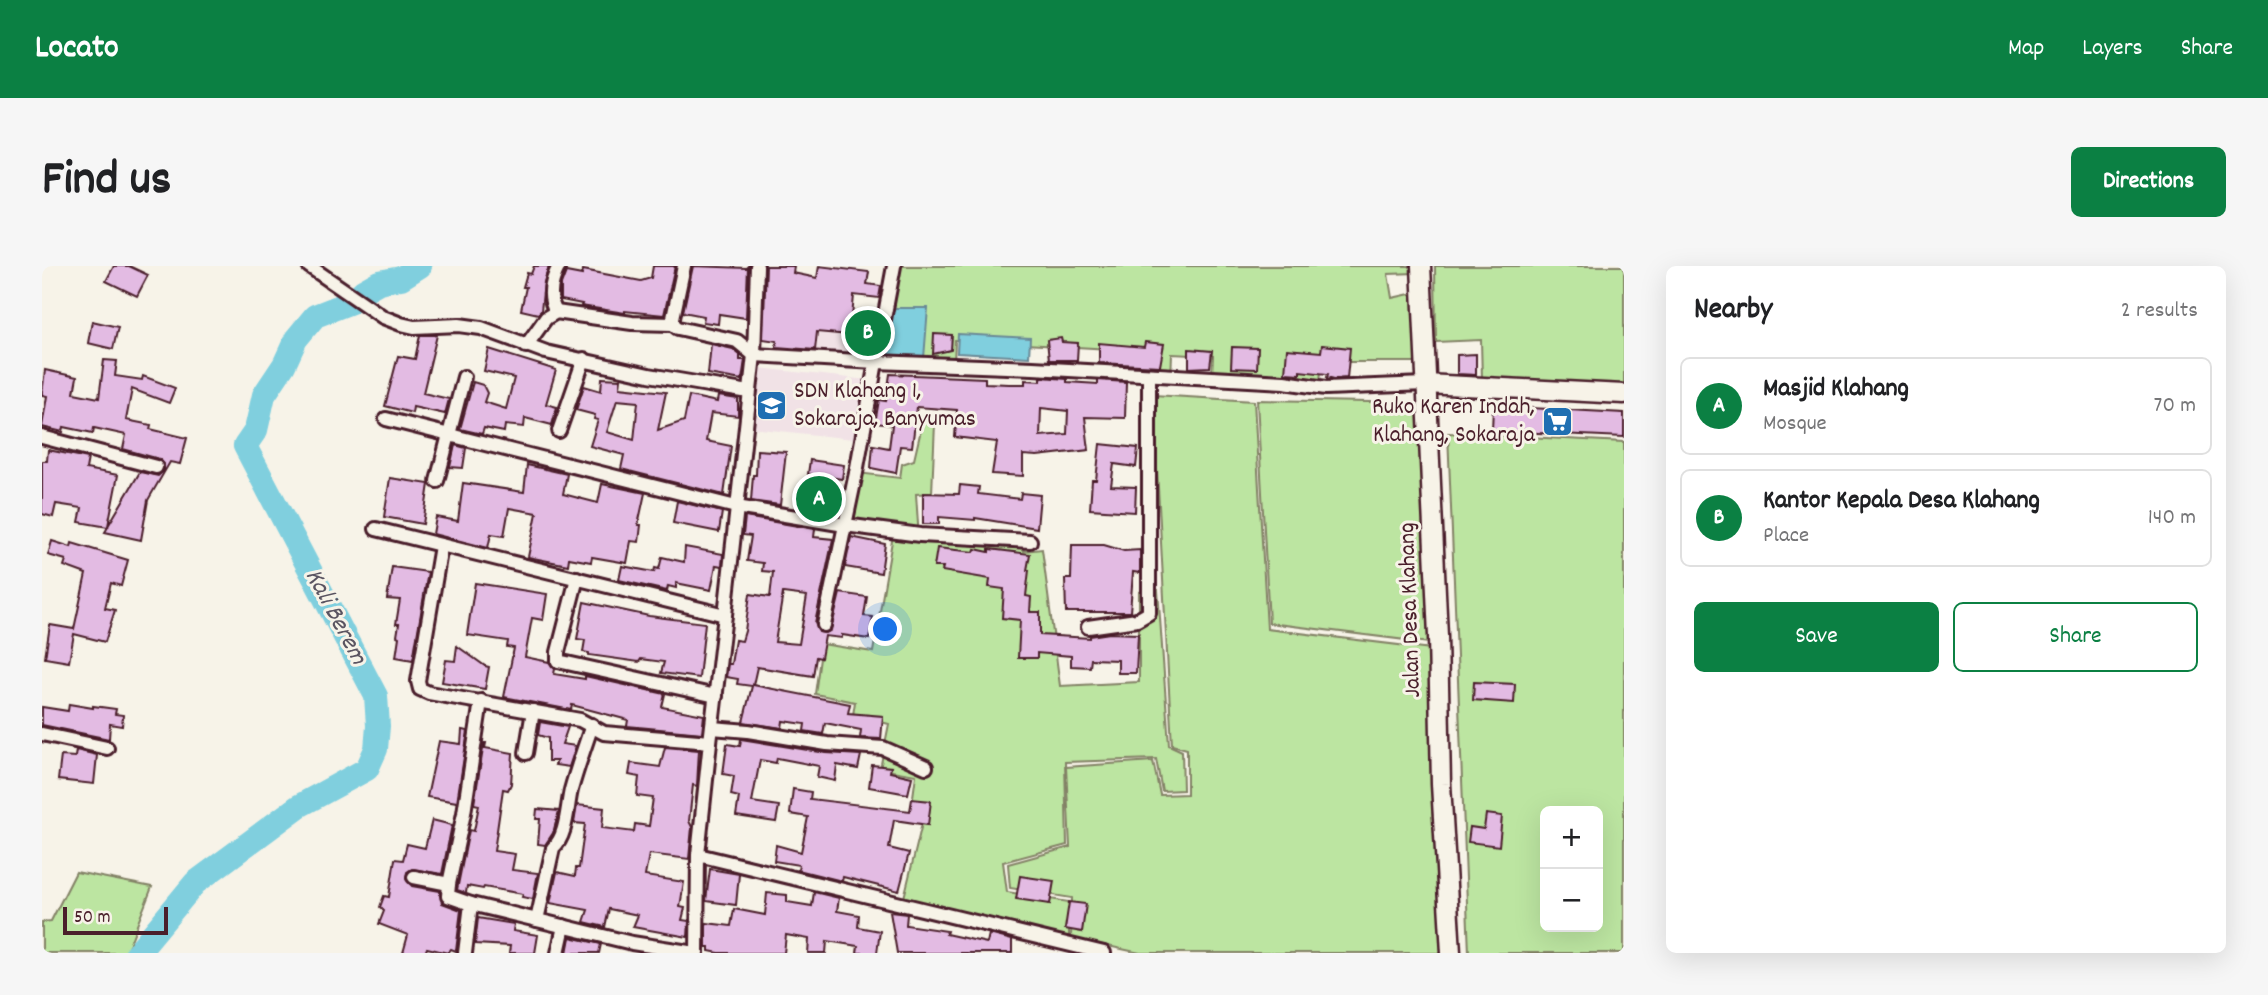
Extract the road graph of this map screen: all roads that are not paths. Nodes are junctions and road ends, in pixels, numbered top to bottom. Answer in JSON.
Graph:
{"nodes":[{"id":1,"x":309,"y":266,"type":"edge"},
{"id":2,"x":559,"y":266,"type":"edge"},
{"id":3,"x":684,"y":266,"type":"edge"},
{"id":4,"x":757,"y":266,"type":"edge"},
{"id":5,"x":894,"y":266,"type":"edge"},
{"id":6,"x":1421,"y":266,"type":"edge"},
{"id":7,"x":556,"y":312,"type":"junction"},
{"id":8,"x":673,"y":324,"type":"junction"},
{"id":9,"x":526,"y":346,"type":"junction"},
{"id":10,"x":754,"y":355,"type":"junction"},
{"id":11,"x":584,"y":359,"type":"junction"},
{"id":12,"x":876,"y":362,"type":"junction"},
{"id":13,"x":1149,"y":375,"type":"junction"},
{"id":14,"x":464,"y":377,"type":"dead end"},
{"id":15,"x":1425,"y":384,"type":"junction"},
{"id":16,"x":749,"y":392,"type":"junction"},
{"id":17,"x":1624,"y":394,"type":"edge"},
{"id":18,"x":386,"y":419,"type":"dead end"},
{"id":19,"x":559,"y":431,"type":"dead end"},
{"id":20,"x":448,"y":435,"type":"junction"},
{"id":21,"x":42,"y":436,"type":"edge"},
{"id":22,"x":156,"y":467,"type":"dead end"},
{"id":23,"x":437,"y":481,"type":"dead end"},
{"id":24,"x":736,"y":506,"type":"junction"},
{"id":25,"x":845,"y":525,"type":"junction"},
{"id":26,"x":376,"y":529,"type":"dead end"},
{"id":27,"x":1030,"y":541,"type":"dead end"},
{"id":28,"x":441,"y":546,"type":"junction"},
{"id":29,"x":577,"y":578,"type":"junction"},
{"id":30,"x":725,"y":615,"type":"junction"},
{"id":31,"x":824,"y":625,"type":"dead end"},
{"id":32,"x":1088,"y":626,"type":"dead end"},
{"id":33,"x":716,"y":696,"type":"junction"},
{"id":34,"x":481,"y":701,"type":"junction"},
{"id":35,"x":533,"y":712,"type":"junction"},
{"id":36,"x":592,"y":725,"type":"junction"},
{"id":37,"x":712,"y":727,"type":"junction"},
{"id":38,"x":42,"y":734,"type":"edge"},
{"id":39,"x":710,"y":742,"type":"junction"},
{"id":40,"x":107,"y":748,"type":"dead end"},
{"id":41,"x":526,"y":753,"type":"dead end"},
{"id":42,"x":926,"y":767,"type":"dead end"},
{"id":43,"x":698,"y":855,"type":"junction"},
{"id":44,"x":414,"y":877,"type":"dead end"},
{"id":45,"x":449,"y":884,"type":"junction"},
{"id":46,"x":471,"y":904,"type":"junction"},
{"id":47,"x":537,"y":920,"type":"junction"},
{"id":48,"x":564,"y":926,"type":"junction"},
{"id":49,"x":630,"y":948,"type":"edge"},
{"id":50,"x":465,"y":953,"type":"edge"},
{"id":51,"x":558,"y":953,"type":"edge"},
{"id":52,"x":696,"y":953,"type":"edge"},
{"id":53,"x":1104,"y":953,"type":"edge"},
{"id":54,"x":1451,"y":953,"type":"edge"}],
"edges":[{"from":1,"to":9,"type":"street"},
{"from":2,"to":7,"type":"street"},
{"from":3,"to":8,"type":"street"},
{"from":4,"to":10,"type":"street"},
{"from":5,"to":12,"type":"street"},
{"from":6,"to":15,"type":"street","name":"Jalan Desa Klahang"},
{"from":7,"to":8,"type":"street"},
{"from":7,"to":9,"type":"street"},
{"from":8,"to":10,"type":"street"},
{"from":9,"to":11,"type":"street"},
{"from":10,"to":12,"type":"street"},
{"from":10,"to":16,"type":"street"},
{"from":11,"to":16,"type":"street"},
{"from":11,"to":19,"type":"street"},
{"from":12,"to":13,"type":"street"},
{"from":12,"to":25,"type":"street"},
{"from":13,"to":15,"type":"street"},
{"from":13,"to":32,"type":"street"},
{"from":14,"to":20,"type":"street"},
{"from":15,"to":17,"type":"street"},
{"from":15,"to":54,"type":"street","name":"Jalan Desa Klahang"},
{"from":16,"to":24,"type":"street"},
{"from":18,"to":20,"type":"street"},
{"from":20,"to":23,"type":"street"},
{"from":20,"to":24,"type":"street"},
{"from":21,"to":22,"type":"street"},
{"from":24,"to":25,"type":"street"},
{"from":24,"to":30,"type":"street"},
{"from":25,"to":27,"type":"street"},
{"from":25,"to":31,"type":"street"},
{"from":26,"to":28,"type":"street"},
{"from":28,"to":29,"type":"street"},
{"from":28,"to":34,"type":"street"},
{"from":29,"to":30,"type":"street"},
{"from":29,"to":33,"type":"street"},
{"from":30,"to":33,"type":"street"},
{"from":33,"to":37,"type":"street"},
{"from":34,"to":35,"type":"street"},
{"from":34,"to":45,"type":"street"},
{"from":35,"to":36,"type":"street"},
{"from":35,"to":41,"type":"street"},
{"from":36,"to":39,"type":"street"},
{"from":36,"to":47,"type":"street"},
{"from":37,"to":39,"type":"street"},
{"from":37,"to":42,"type":"street"},
{"from":38,"to":40,"type":"street"},
{"from":39,"to":43,"type":"street"},
{"from":43,"to":52,"type":"street"},
{"from":43,"to":53,"type":"street"},
{"from":44,"to":45,"type":"street"},
{"from":45,"to":46,"type":"street"},
{"from":46,"to":47,"type":"street"},
{"from":46,"to":50,"type":"street"},
{"from":47,"to":48,"type":"street"},
{"from":48,"to":49,"type":"street"},
{"from":48,"to":51,"type":"street"},
{"from":49,"to":52,"type":"street"}]}
